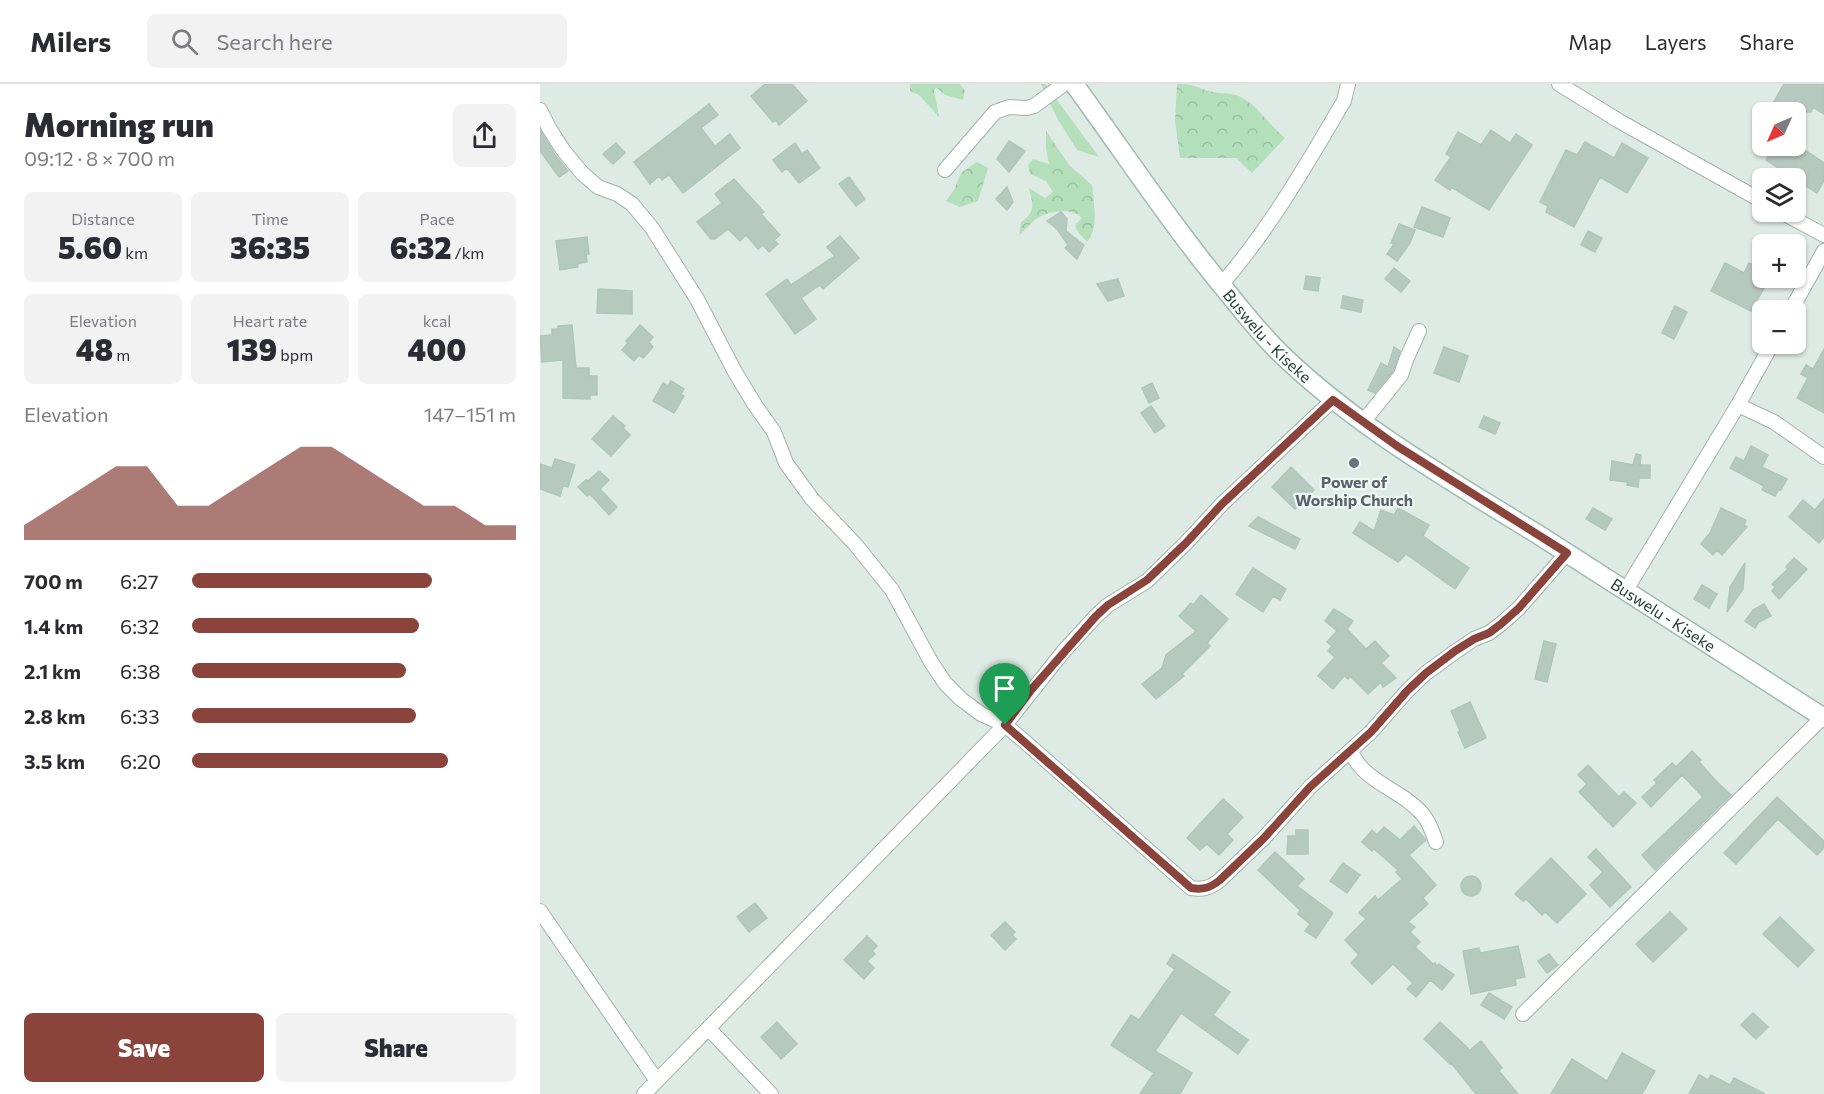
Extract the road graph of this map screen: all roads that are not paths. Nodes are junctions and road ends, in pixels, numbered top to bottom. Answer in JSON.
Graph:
{"nodes":[{"id":1,"x":1064,"y":84,"type":"edge"},
{"id":2,"x":1074,"y":84,"type":"edge"},
{"id":3,"x":1348,"y":84,"type":"edge"},
{"id":4,"x":1558,"y":84,"type":"edge"},
{"id":5,"x":540,"y":110,"type":"edge"},
{"id":6,"x":945,"y":170,"type":"dead end"},
{"id":7,"x":1752,"y":195,"type":"edge"},
{"id":8,"x":1800,"y":222,"type":"edge"},
{"id":9,"x":1824,"y":235,"type":"edge"},
{"id":10,"x":1824,"y":250,"type":"edge"},
{"id":11,"x":1221,"y":285,"type":"junction"},
{"id":12,"x":1796,"y":300,"type":"edge"},
{"id":13,"x":1419,"y":331,"type":"dead end"},
{"id":14,"x":1766,"y":354,"type":"edge"},
{"id":15,"x":1333,"y":400,"type":"junction"},
{"id":16,"x":1738,"y":405,"type":"junction"},
{"id":17,"x":1363,"y":422,"type":"junction"},
{"id":18,"x":1824,"y":457,"type":"edge"},
{"id":19,"x":1567,"y":553,"type":"junction"},
{"id":20,"x":1626,"y":590,"type":"junction"},
{"id":21,"x":1824,"y":717,"type":"edge"},
{"id":22,"x":1005,"y":725,"type":"junction"},
{"id":23,"x":1351,"y":751,"type":"junction"},
{"id":24,"x":1436,"y":842,"type":"dead end"},
{"id":25,"x":540,"y":911,"type":"edge"},
{"id":26,"x":1523,"y":1014,"type":"dead end"},
{"id":27,"x":709,"y":1029,"type":"junction"},
{"id":28,"x":657,"y":1081,"type":"junction"},
{"id":29,"x":644,"y":1094,"type":"edge"},
{"id":30,"x":771,"y":1094,"type":"edge"}],
"edges":[{"from":1,"to":6,"type":"street"},
{"from":2,"to":11,"type":"main road","name":"Buswelu - Kiseke"},
{"from":3,"to":11,"type":"street"},
{"from":4,"to":7,"type":"street"},
{"from":5,"to":22,"type":"street"},
{"from":8,"to":9,"type":"street"},
{"from":10,"to":12,"type":"street"},
{"from":11,"to":15,"type":"main road","name":"Buswelu - Kiseke"},
{"from":13,"to":17,"type":"street"},
{"from":14,"to":16,"type":"street"},
{"from":15,"to":17,"type":"main road","name":"Buswelu - Kiseke"},
{"from":15,"to":22,"type":"street"},
{"from":16,"to":18,"type":"street"},
{"from":16,"to":20,"type":"street"},
{"from":17,"to":19,"type":"main road","name":"Buswelu - Kiseke"},
{"from":19,"to":20,"type":"main road","name":"Buswelu - Kiseke"},
{"from":19,"to":23,"type":"street"},
{"from":20,"to":21,"type":"main road","name":"Buswelu - Kiseke"},
{"from":21,"to":26,"type":"street"},
{"from":22,"to":23,"type":"street"},
{"from":22,"to":27,"type":"street"},
{"from":23,"to":24,"type":"street"},
{"from":25,"to":28,"type":"street"},
{"from":27,"to":28,"type":"street"},
{"from":27,"to":30,"type":"street"},
{"from":28,"to":29,"type":"street"}]}
